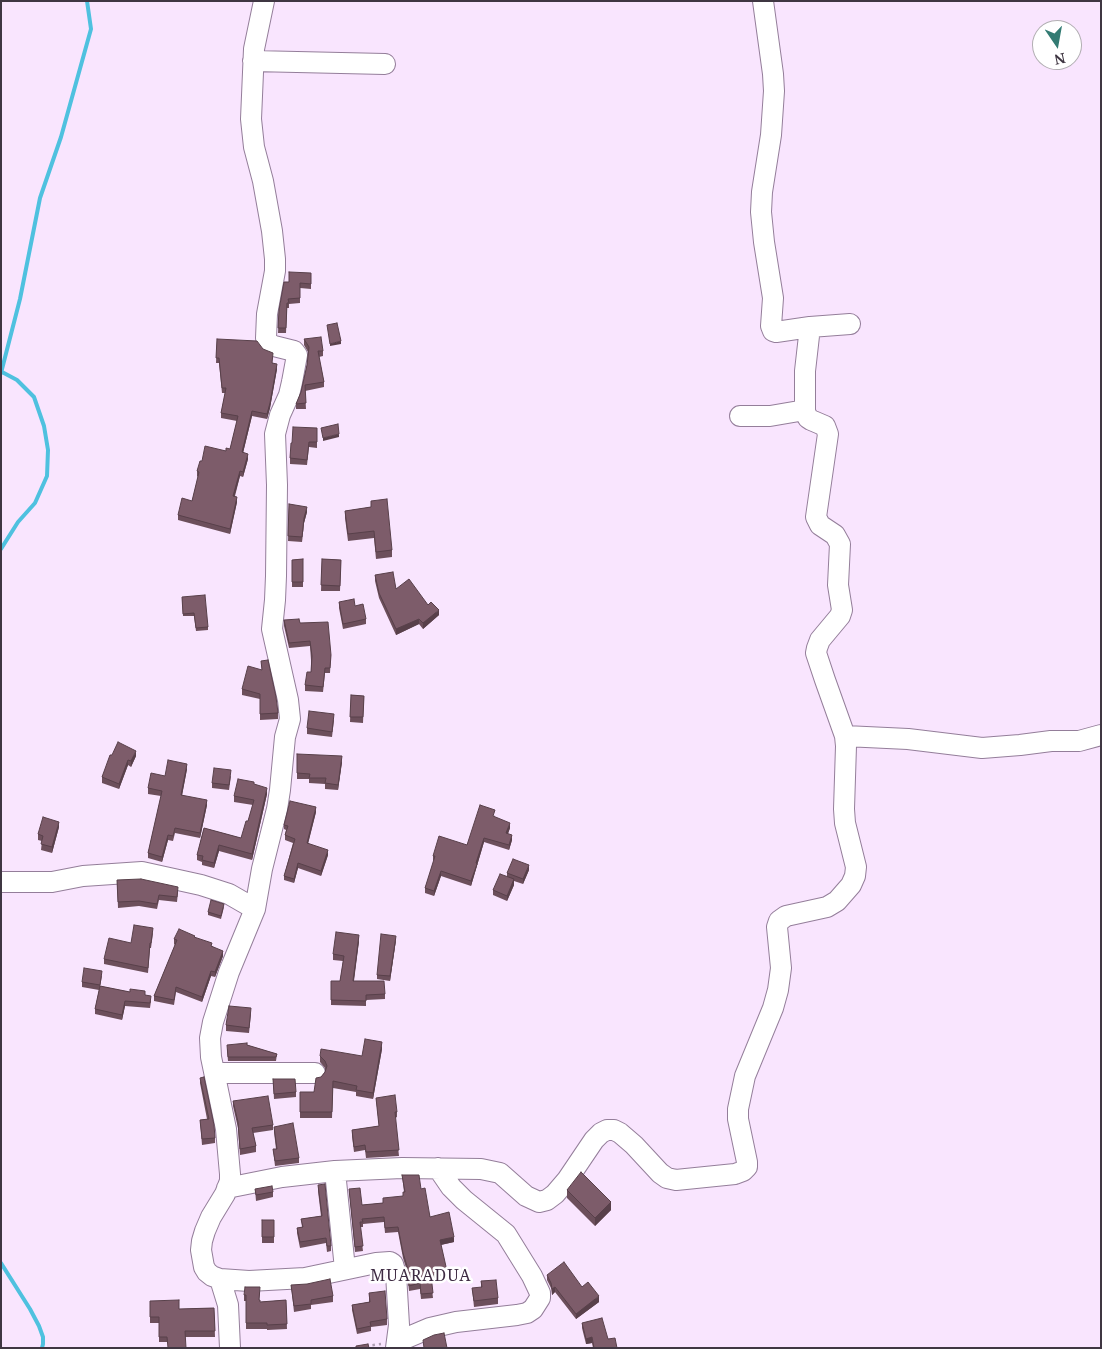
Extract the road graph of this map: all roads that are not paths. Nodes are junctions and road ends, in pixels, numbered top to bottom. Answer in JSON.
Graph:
{"nodes":[{"id":1,"x":264,"y":1,"type":"edge"},
{"id":2,"x":763,"y":1,"type":"edge"},
{"id":3,"x":253,"y":61,"type":"junction"},
{"id":4,"x":385,"y":64,"type":"dead end"},
{"id":5,"x":850,"y":324,"type":"dead end"},
{"id":6,"x":810,"y":327,"type":"junction"},
{"id":7,"x":805,"y":410,"type":"junction"},
{"id":8,"x":740,"y":416,"type":"dead end"},
{"id":9,"x":845,"y":736,"type":"junction"},
{"id":10,"x":1101,"y":736,"type":"edge"},
{"id":11,"x":1,"y":882,"type":"edge"},
{"id":12,"x":255,"y":909,"type":"junction"},
{"id":13,"x":215,"y":1073,"type":"junction"},
{"id":14,"x":315,"y":1073,"type":"dead end"},
{"id":15,"x":438,"y":1168,"type":"junction"},
{"id":16,"x":335,"y":1171,"type":"junction"},
{"id":17,"x":227,"y":1188,"type":"junction"},
{"id":18,"x":345,"y":1270,"type":"junction"},
{"id":19,"x":220,"y":1279,"type":"junction"},
{"id":20,"x":397,"y":1345,"type":"edge"},
{"id":21,"x":230,"y":1348,"type":"edge"}],
"edges":[{"from":1,"to":3,"type":"street"},
{"from":2,"to":6,"type":"street"},
{"from":3,"to":4,"type":"street"},
{"from":3,"to":12,"type":"street"},
{"from":5,"to":6,"type":"street"},
{"from":6,"to":7,"type":"street"},
{"from":7,"to":8,"type":"street"},
{"from":7,"to":9,"type":"street"},
{"from":9,"to":10,"type":"street"},
{"from":9,"to":15,"type":"street"},
{"from":11,"to":12,"type":"street"},
{"from":12,"to":13,"type":"street"},
{"from":13,"to":14,"type":"street"},
{"from":13,"to":17,"type":"street"},
{"from":15,"to":16,"type":"street"},
{"from":15,"to":20,"type":"street"},
{"from":16,"to":17,"type":"street"},
{"from":16,"to":18,"type":"street"},
{"from":17,"to":19,"type":"street"},
{"from":18,"to":19,"type":"street"},
{"from":18,"to":20,"type":"street"},
{"from":19,"to":21,"type":"street"}]}
